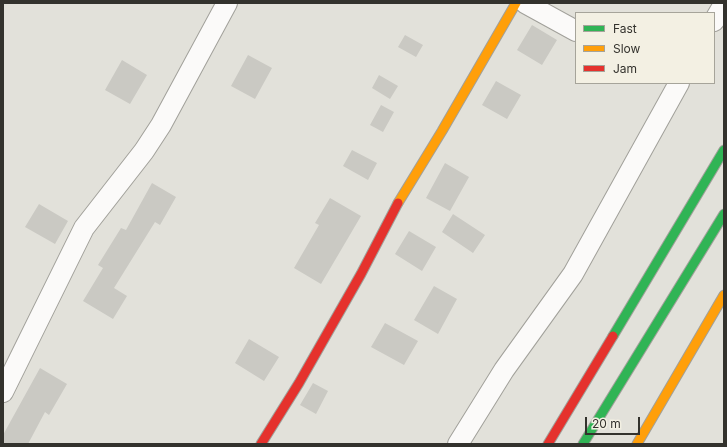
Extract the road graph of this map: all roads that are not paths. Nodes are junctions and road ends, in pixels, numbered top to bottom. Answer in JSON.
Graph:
{"nodes":[{"id":1,"x":227,"y":3,"type":"edge"},
{"id":2,"x":516,"y":3,"type":"edge"},
{"id":3,"x":525,"y":3,"type":"edge"},
{"id":4,"x":724,"y":4,"type":"edge"},
{"id":5,"x":715,"y":19,"type":"edge"},
{"id":6,"x":575,"y":30,"type":"edge"},
{"id":7,"x":674,"y":85,"type":"edge"},
{"id":8,"x":724,"y":150,"type":"edge"},
{"id":9,"x":724,"y":214,"type":"edge"},
{"id":10,"x":724,"y":295,"type":"edge"},
{"id":11,"x":3,"y":392,"type":"edge"},
{"id":12,"x":261,"y":444,"type":"edge"},
{"id":13,"x":458,"y":444,"type":"edge"},
{"id":14,"x":548,"y":444,"type":"edge"},
{"id":15,"x":583,"y":444,"type":"edge"},
{"id":16,"x":637,"y":444,"type":"edge"}],
"edges":[{"from":1,"to":11,"type":"street"},
{"from":2,"to":12,"type":"main road"},
{"from":3,"to":6,"type":"street"},
{"from":4,"to":5,"type":"street"},
{"from":7,"to":13,"type":"street"},
{"from":8,"to":14,"type":"main road"},
{"from":9,"to":15,"type":"main road"},
{"from":10,"to":16,"type":"main road"}]}
